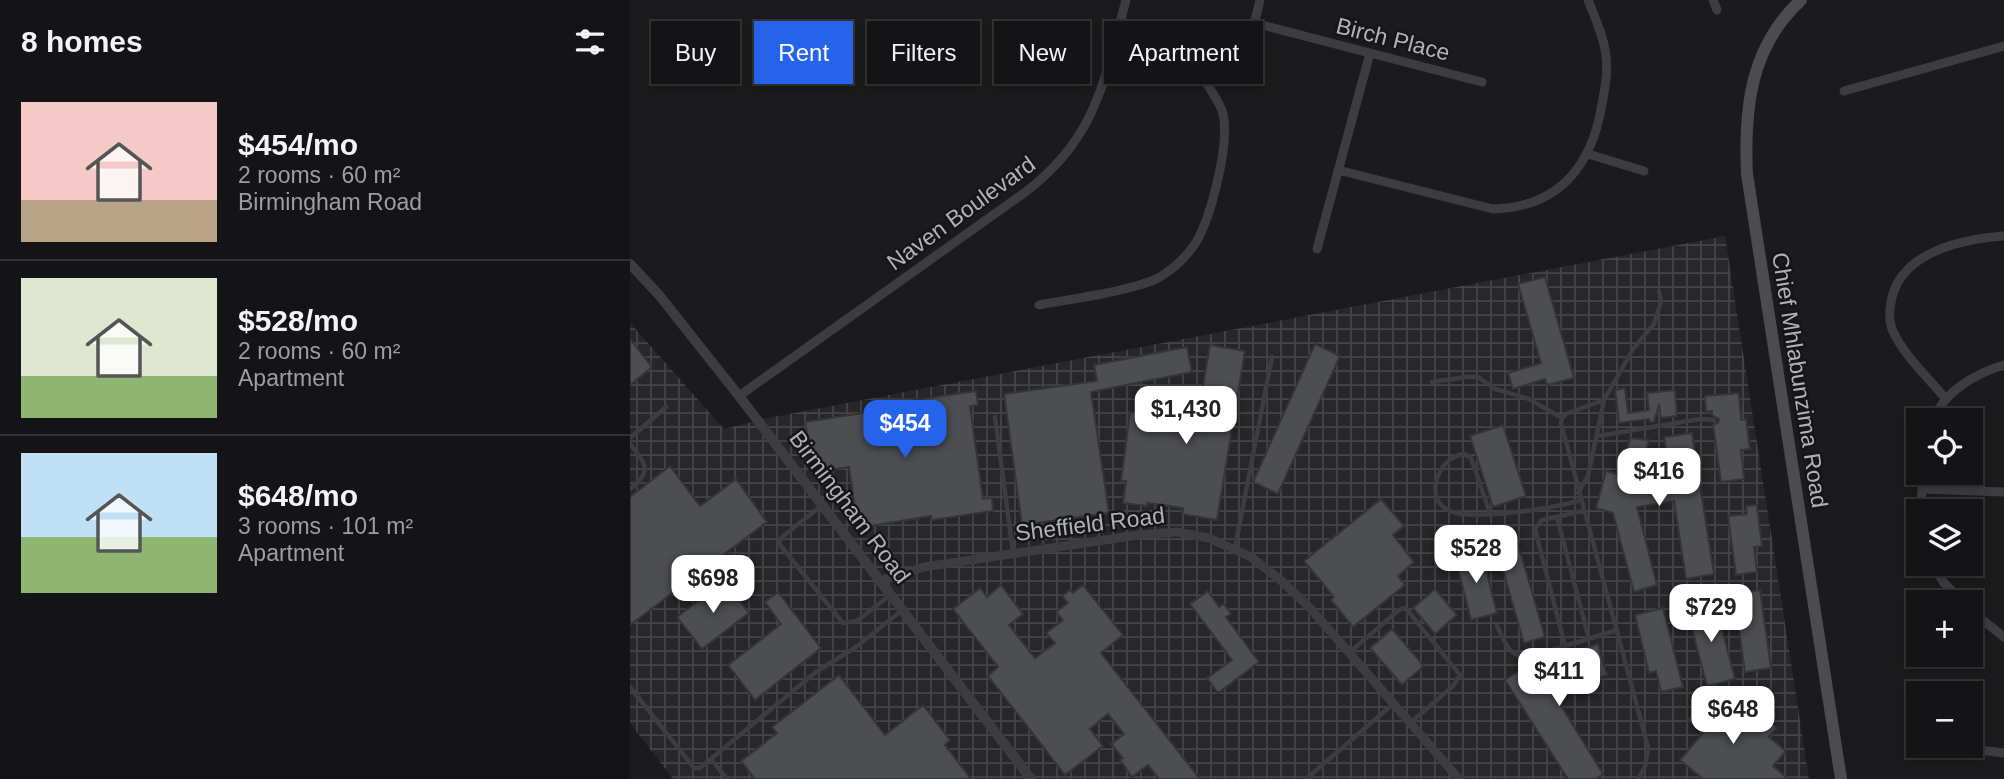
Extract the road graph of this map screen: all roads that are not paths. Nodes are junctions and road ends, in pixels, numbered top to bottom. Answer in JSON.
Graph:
{"nodes":[{"id":1,"x":1126,"y":0,"type":"edge"},
{"id":2,"x":1260,"y":0,"type":"edge"},
{"id":3,"x":1588,"y":0,"type":"edge"},
{"id":4,"x":1801,"y":0,"type":"edge"},
{"id":5,"x":1120,"y":21,"type":"edge"},
{"id":6,"x":1255,"y":21,"type":"edge"},
{"id":7,"x":1263,"y":25,"type":"edge"},
{"id":8,"x":2004,"y":46,"type":"edge"},
{"id":9,"x":1370,"y":53,"type":"junction"},
{"id":10,"x":1104,"y":79,"type":"edge"},
{"id":11,"x":1482,"y":82,"type":"dead end"},
{"id":12,"x":1207,"y":84,"type":"edge"},
{"id":13,"x":1844,"y":91,"type":"dead end"},
{"id":14,"x":1588,"y":154,"type":"junction"},
{"id":15,"x":1338,"y":170,"type":"junction"},
{"id":16,"x":1644,"y":172,"type":"dead end"},
{"id":17,"x":2004,"y":236,"type":"edge"},
{"id":18,"x":1317,"y":248,"type":"dead end"},
{"id":19,"x":630,"y":264,"type":"edge"},
{"id":20,"x":1660,"y":291,"type":"dead end"},
{"id":21,"x":1039,"y":305,"type":"dead end"},
{"id":22,"x":1272,"y":357,"type":"dead end"},
{"id":23,"x":2004,"y":365,"type":"edge"},
{"id":24,"x":1432,"y":382,"type":"dead end"},
{"id":25,"x":739,"y":396,"type":"junction"},
{"id":26,"x":1945,"y":398,"type":"junction"},
{"id":27,"x":1604,"y":400,"type":"junction"},
{"id":28,"x":666,"y":407,"type":"dead end"},
{"id":29,"x":1940,"y":408,"type":"edge"},
{"id":30,"x":995,"y":417,"type":"dead end"},
{"id":31,"x":1561,"y":420,"type":"junction"},
{"id":32,"x":1714,"y":420,"type":"dead end"},
{"id":33,"x":1598,"y":436,"type":"junction"},
{"id":34,"x":630,"y":438,"type":"edge"},
{"id":35,"x":630,"y":444,"type":"edge"},
{"id":36,"x":1922,"y":485,"type":"edge"},
{"id":37,"x":630,"y":489,"type":"edge"},
{"id":38,"x":1922,"y":489,"type":"junction"},
{"id":39,"x":1578,"y":492,"type":"junction"},
{"id":40,"x":2004,"y":492,"type":"edge"},
{"id":41,"x":1921,"y":499,"type":"edge"},
{"id":42,"x":1581,"y":500,"type":"junction"},
{"id":43,"x":822,"y":505,"type":"junction"},
{"id":44,"x":1583,"y":511,"type":"junction"},
{"id":45,"x":1490,"y":513,"type":"junction"},
{"id":46,"x":1557,"y":517,"type":"junction"},
{"id":47,"x":1235,"y":548,"type":"junction"},
{"id":48,"x":1013,"y":553,"type":"junction"},
{"id":49,"x":1940,"y":576,"type":"edge"},
{"id":50,"x":879,"y":580,"type":"junction"},
{"id":51,"x":1951,"y":590,"type":"edge"},
{"id":52,"x":890,"y":595,"type":"junction"},
{"id":53,"x":902,"y":610,"type":"junction"},
{"id":54,"x":1983,"y":620,"type":"edge"},
{"id":55,"x":1497,"y":626,"type":"dead end"},
{"id":56,"x":1617,"y":630,"type":"junction"},
{"id":57,"x":2004,"y":637,"type":"edge"},
{"id":58,"x":1589,"y":639,"type":"junction"},
{"id":59,"x":1565,"y":646,"type":"junction"},
{"id":60,"x":1349,"y":653,"type":"junction"},
{"id":61,"x":630,"y":687,"type":"edge"},
{"id":62,"x":1393,"y":704,"type":"junction"},
{"id":63,"x":1410,"y":723,"type":"junction"},
{"id":64,"x":1983,"y":750,"type":"edge"},
{"id":65,"x":2004,"y":753,"type":"edge"},
{"id":66,"x":711,"y":760,"type":"junction"},
{"id":67,"x":727,"y":779,"type":"edge"},
{"id":68,"x":1031,"y":779,"type":"edge"},
{"id":69,"x":1306,"y":779,"type":"edge"},
{"id":70,"x":1459,"y":779,"type":"edge"},
{"id":71,"x":1638,"y":779,"type":"edge"},
{"id":72,"x":1841,"y":779,"type":"edge"}],
"edges":[{"from":1,"to":5,"type":"street","name":"Naven Boulevard"},
{"from":2,"to":6,"type":"street"},
{"from":3,"to":14,"type":"street"},
{"from":4,"to":72,"type":"main road","name":"Chief Mhlabunzima Road"},
{"from":7,"to":9,"type":"street","name":"Birch Place"},
{"from":8,"to":13,"type":"street"},
{"from":9,"to":11,"type":"street","name":"Birch Place"},
{"from":9,"to":15,"type":"street"},
{"from":10,"to":25,"type":"street","name":"Naven Boulevard"},
{"from":12,"to":21,"type":"street"},
{"from":14,"to":15,"type":"street"},
{"from":14,"to":16,"type":"street"},
{"from":15,"to":18,"type":"street"},
{"from":17,"to":26,"type":"street"},
{"from":19,"to":25,"type":"street","name":"Birmingham Road"},
{"from":20,"to":27,"type":"lane"},
{"from":22,"to":47,"type":"lane"},
{"from":23,"to":26,"type":"street"},
{"from":24,"to":31,"type":"lane"},
{"from":25,"to":43,"type":"street","name":"Birmingham Road"},
{"from":26,"to":29,"type":"street"},
{"from":27,"to":31,"type":"lane"},
{"from":27,"to":33,"type":"lane"},
{"from":28,"to":34,"type":"lane"},
{"from":30,"to":48,"type":"lane"},
{"from":31,"to":39,"type":"lane"},
{"from":32,"to":33,"type":"lane"},
{"from":33,"to":39,"type":"lane"},
{"from":35,"to":37,"type":"lane"},
{"from":36,"to":38,"type":"street"},
{"from":38,"to":40,"type":"street"},
{"from":38,"to":41,"type":"street"},
{"from":39,"to":42,"type":"lane"},
{"from":42,"to":44,"type":"lane"},
{"from":42,"to":45,"type":"lane"},
{"from":43,"to":50,"type":"street","name":"Birmingham Road"},
{"from":43,"to":52,"type":"lane"},
{"from":44,"to":46,"type":"lane"},
{"from":44,"to":56,"type":"lane"},
{"from":45,"to":45,"type":"lane"},
{"from":46,"to":58,"type":"lane"},
{"from":46,"to":59,"type":"lane"},
{"from":47,"to":48,"type":"street","name":"Sheffield Road"},
{"from":47,"to":60,"type":"street","name":"Sheffield Road"},
{"from":48,"to":50,"type":"street","name":"Sheffield Road"},
{"from":49,"to":51,"type":"street"},
{"from":50,"to":52,"type":"street","name":"Birmingham Road"},
{"from":52,"to":53,"type":"street","name":"Birmingham Road"},
{"from":53,"to":66,"type":"lane"},
{"from":53,"to":68,"type":"street","name":"Birmingham Road"},
{"from":54,"to":57,"type":"street"},
{"from":55,"to":59,"type":"lane"},
{"from":56,"to":58,"type":"lane"},
{"from":56,"to":71,"type":"lane"},
{"from":58,"to":59,"type":"lane"},
{"from":60,"to":62,"type":"street","name":"Sheffield Road"},
{"from":60,"to":63,"type":"lane"},
{"from":61,"to":66,"type":"lane"},
{"from":62,"to":63,"type":"street","name":"Sheffield Road"},
{"from":62,"to":69,"type":"lane"},
{"from":63,"to":70,"type":"street","name":"Sheffield Road"},
{"from":64,"to":65,"type":"street"},
{"from":66,"to":67,"type":"lane"}]}
